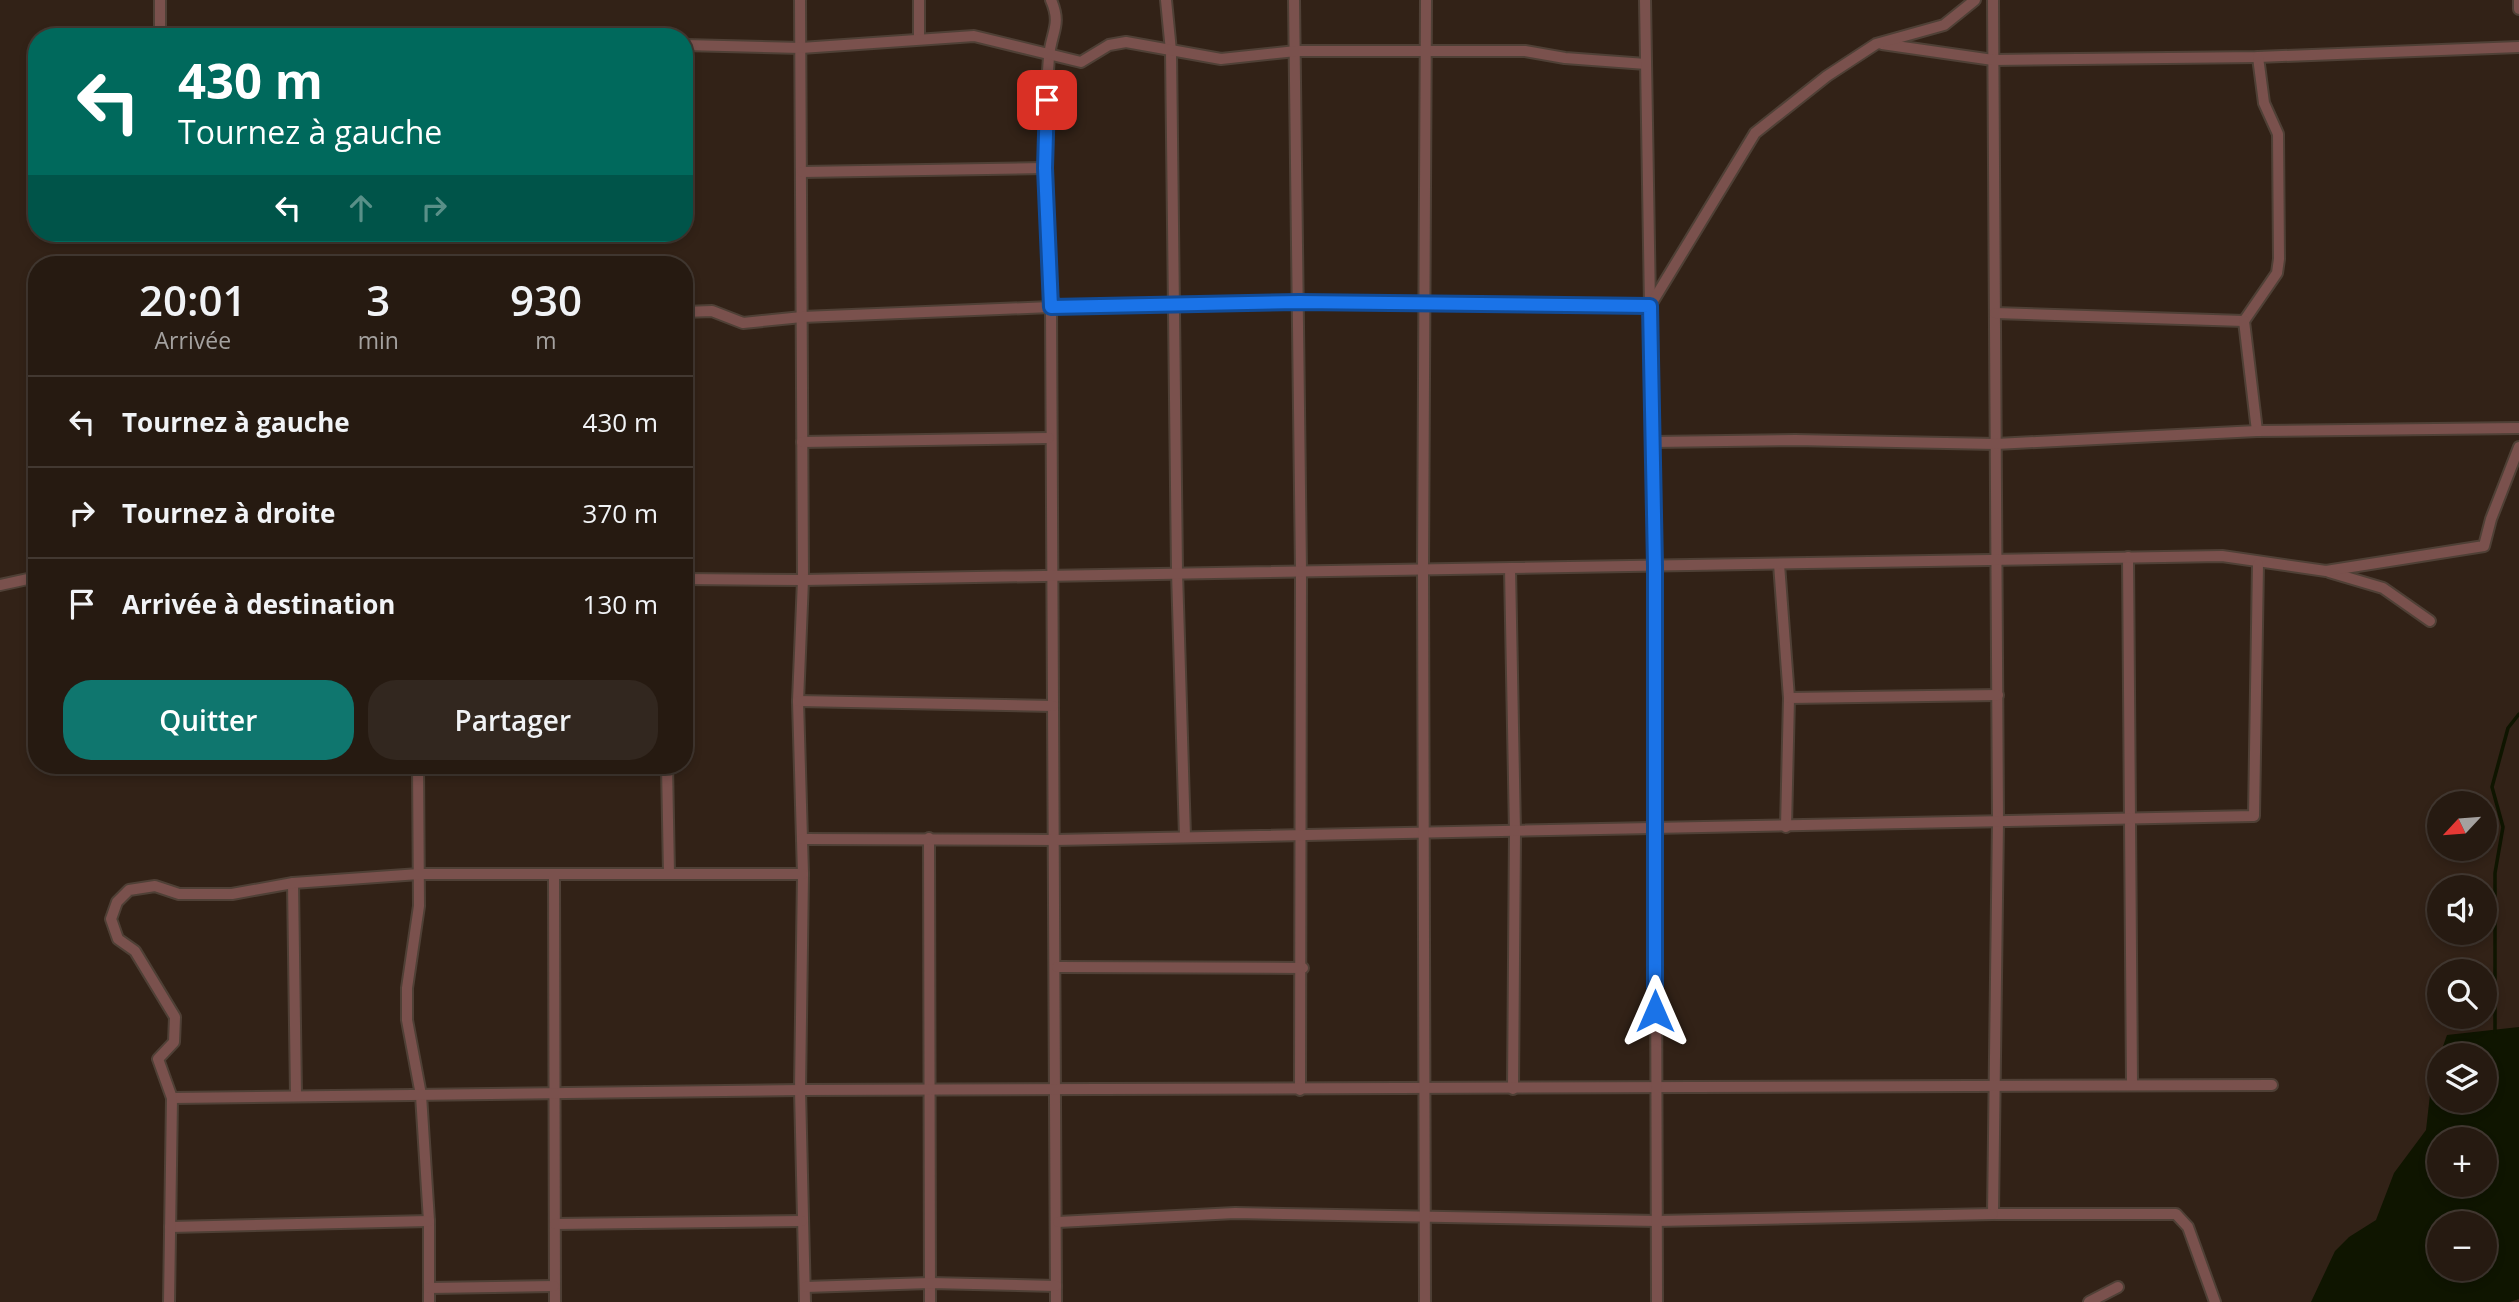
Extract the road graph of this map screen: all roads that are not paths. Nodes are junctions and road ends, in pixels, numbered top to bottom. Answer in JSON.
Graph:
{"nodes":[{"id":1,"x":160,"y":0,"type":"edge"},
{"id":2,"x":800,"y":0,"type":"edge"},
{"id":3,"x":919,"y":0,"type":"edge"},
{"id":4,"x":1051,"y":0,"type":"edge"},
{"id":5,"x":1166,"y":0,"type":"edge"},
{"id":6,"x":1294,"y":0,"type":"edge"},
{"id":7,"x":1426,"y":0,"type":"edge"},
{"id":8,"x":1645,"y":0,"type":"edge"},
{"id":9,"x":1975,"y":0,"type":"edge"},
{"id":10,"x":1993,"y":0,"type":"edge"},
{"id":11,"x":2519,"y":0,"type":"edge"},
{"id":12,"x":2519,"y":9,"type":"edge"},
{"id":13,"x":160,"y":28,"type":"edge"},
{"id":14,"x":919,"y":39,"type":"junction"},
{"id":15,"x":1876,"y":44,"type":"junction"},
{"id":16,"x":693,"y":45,"type":"edge"},
{"id":17,"x":2519,"y":47,"type":"edge"},
{"id":18,"x":802,"y":48,"type":"junction"},
{"id":19,"x":1171,"y":51,"type":"junction"},
{"id":20,"x":1296,"y":51,"type":"junction"},
{"id":21,"x":1427,"y":51,"type":"junction"},
{"id":22,"x":1049,"y":54,"type":"junction"},
{"id":23,"x":2258,"y":57,"type":"junction"},
{"id":24,"x":1993,"y":60,"type":"junction"},
{"id":25,"x":1646,"y":64,"type":"junction"},
{"id":26,"x":1045,"y":168,"type":"junction"},
{"id":27,"x":802,"y":172,"type":"junction"},
{"id":28,"x":1299,"y":302,"type":"junction"},
{"id":29,"x":1423,"y":304,"type":"junction"},
{"id":30,"x":1175,"y":306,"type":"junction"},
{"id":31,"x":1650,"y":306,"type":"junction"},
{"id":32,"x":1051,"y":307,"type":"junction"},
{"id":33,"x":693,"y":312,"type":"edge"},
{"id":34,"x":1995,"y":313,"type":"junction"},
{"id":35,"x":802,"y":317,"type":"junction"},
{"id":36,"x":2244,"y":321,"type":"junction"},
{"id":37,"x":2519,"y":428,"type":"edge"},
{"id":38,"x":2257,"y":431,"type":"junction"},
{"id":39,"x":1049,"y":438,"type":"junction"},
{"id":40,"x":802,"y":442,"type":"junction"},
{"id":41,"x":1653,"y":442,"type":"junction"},
{"id":42,"x":1996,"y":444,"type":"junction"},
{"id":43,"x":2519,"y":447,"type":"edge"},
{"id":44,"x":2128,"y":557,"type":"junction"},
{"id":45,"x":1997,"y":560,"type":"junction"},
{"id":46,"x":1779,"y":564,"type":"junction"},
{"id":47,"x":2258,"y":564,"type":"junction"},
{"id":48,"x":1655,"y":566,"type":"junction"},
{"id":49,"x":1510,"y":568,"type":"junction"},
{"id":50,"x":1423,"y":569,"type":"junction"},
{"id":51,"x":1301,"y":570,"type":"junction"},
{"id":52,"x":2326,"y":571,"type":"junction"},
{"id":53,"x":1177,"y":572,"type":"junction"},
{"id":54,"x":1051,"y":573,"type":"junction"},
{"id":55,"x":28,"y":579,"type":"edge"},
{"id":56,"x":693,"y":579,"type":"edge"},
{"id":57,"x":803,"y":580,"type":"junction"},
{"id":58,"x":0,"y":585,"type":"edge"},
{"id":59,"x":2430,"y":621,"type":"dead end"},
{"id":60,"x":1998,"y":695,"type":"junction"},
{"id":61,"x":1790,"y":698,"type":"junction"},
{"id":62,"x":798,"y":701,"type":"junction"},
{"id":63,"x":1053,"y":706,"type":"junction"},
{"id":64,"x":418,"y":774,"type":"edge"},
{"id":65,"x":667,"y":774,"type":"edge"},
{"id":66,"x":1998,"y":821,"type":"junction"},
{"id":67,"x":2131,"y":821,"type":"junction"},
{"id":68,"x":1786,"y":827,"type":"junction"},
{"id":69,"x":1657,"y":830,"type":"junction"},
{"id":70,"x":1514,"y":832,"type":"junction"},
{"id":71,"x":1423,"y":834,"type":"junction"},
{"id":72,"x":1301,"y":836,"type":"junction"},
{"id":73,"x":1185,"y":837,"type":"junction"},
{"id":74,"x":929,"y":838,"type":"junction"},
{"id":75,"x":802,"y":839,"type":"junction"},
{"id":76,"x":1055,"y":839,"type":"junction"},
{"id":77,"x":419,"y":874,"type":"junction"},
{"id":78,"x":554,"y":874,"type":"junction"},
{"id":79,"x":669,"y":874,"type":"junction"},
{"id":80,"x":803,"y":874,"type":"junction"},
{"id":81,"x":293,"y":883,"type":"junction"},
{"id":82,"x":1057,"y":967,"type":"junction"},
{"id":83,"x":1303,"y":968,"type":"junction"},
{"id":84,"x":2132,"y":1085,"type":"junction"},
{"id":85,"x":2272,"y":1085,"type":"dead end"},
{"id":86,"x":1996,"y":1086,"type":"junction"},
{"id":87,"x":1423,"y":1088,"type":"junction"},
{"id":88,"x":1513,"y":1088,"type":"junction"},
{"id":89,"x":1655,"y":1089,"type":"junction"},
{"id":90,"x":800,"y":1090,"type":"junction"},
{"id":91,"x":928,"y":1090,"type":"junction"},
{"id":92,"x":1056,"y":1090,"type":"junction"},
{"id":93,"x":1300,"y":1090,"type":"junction"},
{"id":94,"x":552,"y":1093,"type":"junction"},
{"id":95,"x":421,"y":1095,"type":"junction"},
{"id":96,"x":296,"y":1096,"type":"junction"},
{"id":97,"x":172,"y":1098,"type":"junction"},
{"id":98,"x":1993,"y":1214,"type":"junction"},
{"id":99,"x":1426,"y":1218,"type":"junction"},
{"id":100,"x":429,"y":1221,"type":"junction"},
{"id":101,"x":802,"y":1221,"type":"junction"},
{"id":102,"x":1657,"y":1221,"type":"junction"},
{"id":103,"x":1058,"y":1222,"type":"junction"},
{"id":104,"x":555,"y":1224,"type":"junction"},
{"id":105,"x":170,"y":1227,"type":"junction"},
{"id":106,"x":930,"y":1283,"type":"junction"},
{"id":107,"x":554,"y":1286,"type":"junction"},
{"id":108,"x":1056,"y":1286,"type":"junction"},
{"id":109,"x":805,"y":1287,"type":"junction"},
{"id":110,"x":2118,"y":1287,"type":"dead end"},
{"id":111,"x":429,"y":1288,"type":"junction"},
{"id":112,"x":169,"y":1302,"type":"edge"},
{"id":113,"x":429,"y":1302,"type":"edge"},
{"id":114,"x":555,"y":1302,"type":"edge"},
{"id":115,"x":805,"y":1302,"type":"edge"},
{"id":116,"x":930,"y":1302,"type":"edge"},
{"id":117,"x":1056,"y":1302,"type":"edge"},
{"id":118,"x":1425,"y":1302,"type":"edge"},
{"id":119,"x":1657,"y":1302,"type":"edge"},
{"id":120,"x":2089,"y":1302,"type":"edge"},
{"id":121,"x":2215,"y":1302,"type":"edge"}],
"edges":[{"from":1,"to":13,"type":"street"},
{"from":2,"to":18,"type":"street"},
{"from":3,"to":14,"type":"street"},
{"from":4,"to":22,"type":"street"},
{"from":5,"to":19,"type":"street"},
{"from":6,"to":20,"type":"street"},
{"from":7,"to":21,"type":"street"},
{"from":8,"to":25,"type":"street"},
{"from":9,"to":15,"type":"street"},
{"from":10,"to":24,"type":"street"},
{"from":11,"to":12,"type":"street"},
{"from":14,"to":18,"type":"street"},
{"from":14,"to":22,"type":"street"},
{"from":15,"to":24,"type":"street"},
{"from":15,"to":31,"type":"street"},
{"from":16,"to":18,"type":"street"},
{"from":17,"to":23,"type":"street"},
{"from":18,"to":27,"type":"street"},
{"from":19,"to":20,"type":"street"},
{"from":19,"to":22,"type":"street"},
{"from":19,"to":30,"type":"street"},
{"from":20,"to":21,"type":"street"},
{"from":20,"to":28,"type":"street"},
{"from":21,"to":25,"type":"street"},
{"from":21,"to":29,"type":"street"},
{"from":22,"to":26,"type":"street"},
{"from":23,"to":24,"type":"street"},
{"from":23,"to":36,"type":"street"},
{"from":24,"to":34,"type":"street"},
{"from":25,"to":31,"type":"street"},
{"from":26,"to":27,"type":"street"},
{"from":26,"to":32,"type":"street"},
{"from":27,"to":35,"type":"street"},
{"from":28,"to":29,"type":"street"},
{"from":28,"to":30,"type":"street"},
{"from":28,"to":51,"type":"street"},
{"from":29,"to":31,"type":"street"},
{"from":29,"to":50,"type":"street"},
{"from":30,"to":32,"type":"street"},
{"from":30,"to":53,"type":"street"},
{"from":31,"to":41,"type":"street"},
{"from":32,"to":35,"type":"street"},
{"from":32,"to":39,"type":"street"},
{"from":33,"to":35,"type":"street"},
{"from":34,"to":36,"type":"street"},
{"from":34,"to":42,"type":"street"},
{"from":35,"to":40,"type":"street"},
{"from":36,"to":38,"type":"street"},
{"from":37,"to":38,"type":"street"},
{"from":38,"to":42,"type":"street"},
{"from":39,"to":40,"type":"street"},
{"from":39,"to":54,"type":"street"},
{"from":40,"to":57,"type":"street"},
{"from":41,"to":42,"type":"street"},
{"from":41,"to":48,"type":"street"},
{"from":42,"to":45,"type":"street"},
{"from":43,"to":52,"type":"street"},
{"from":44,"to":45,"type":"street"},
{"from":44,"to":47,"type":"street"},
{"from":44,"to":67,"type":"street"},
{"from":45,"to":46,"type":"street"},
{"from":45,"to":60,"type":"street"},
{"from":46,"to":48,"type":"street"},
{"from":46,"to":61,"type":"street"},
{"from":47,"to":52,"type":"street"},
{"from":47,"to":67,"type":"street"},
{"from":48,"to":49,"type":"street"},
{"from":48,"to":69,"type":"street"},
{"from":49,"to":50,"type":"street"},
{"from":49,"to":70,"type":"street"},
{"from":50,"to":51,"type":"street"},
{"from":50,"to":71,"type":"street"},
{"from":51,"to":53,"type":"street"},
{"from":51,"to":72,"type":"street"},
{"from":52,"to":59,"type":"street"},
{"from":53,"to":54,"type":"street"},
{"from":53,"to":73,"type":"street"},
{"from":54,"to":57,"type":"street"},
{"from":54,"to":63,"type":"street"},
{"from":55,"to":58,"type":"street"},
{"from":56,"to":57,"type":"street"},
{"from":57,"to":62,"type":"street"},
{"from":60,"to":61,"type":"street"},
{"from":60,"to":66,"type":"street"},
{"from":61,"to":68,"type":"street"},
{"from":62,"to":63,"type":"street"},
{"from":62,"to":75,"type":"street"},
{"from":63,"to":76,"type":"street"},
{"from":64,"to":77,"type":"street"},
{"from":65,"to":79,"type":"street"},
{"from":66,"to":67,"type":"street"},
{"from":66,"to":68,"type":"street"},
{"from":66,"to":86,"type":"street"},
{"from":67,"to":84,"type":"street"},
{"from":68,"to":69,"type":"street"},
{"from":69,"to":70,"type":"street"},
{"from":69,"to":89,"type":"street"},
{"from":70,"to":71,"type":"street"},
{"from":70,"to":88,"type":"street"},
{"from":71,"to":72,"type":"street"},
{"from":71,"to":87,"type":"street"},
{"from":72,"to":73,"type":"street"},
{"from":72,"to":83,"type":"street"},
{"from":73,"to":76,"type":"street"},
{"from":74,"to":75,"type":"street"},
{"from":74,"to":76,"type":"street"},
{"from":74,"to":91,"type":"street"},
{"from":75,"to":80,"type":"street"},
{"from":76,"to":82,"type":"street"},
{"from":77,"to":78,"type":"street"},
{"from":77,"to":81,"type":"street"},
{"from":77,"to":95,"type":"street"},
{"from":78,"to":79,"type":"street"},
{"from":78,"to":94,"type":"street"},
{"from":79,"to":80,"type":"street"},
{"from":80,"to":90,"type":"street"},
{"from":81,"to":96,"type":"street"},
{"from":81,"to":97,"type":"street"},
{"from":82,"to":83,"type":"street"},
{"from":82,"to":92,"type":"street"},
{"from":83,"to":93,"type":"street"},
{"from":84,"to":85,"type":"street"},
{"from":84,"to":86,"type":"street"},
{"from":86,"to":89,"type":"street"},
{"from":86,"to":98,"type":"street"},
{"from":87,"to":88,"type":"street"},
{"from":87,"to":93,"type":"street"},
{"from":87,"to":99,"type":"street"},
{"from":88,"to":89,"type":"street"},
{"from":89,"to":102,"type":"street"},
{"from":90,"to":91,"type":"street"},
{"from":90,"to":94,"type":"street"},
{"from":90,"to":101,"type":"street"},
{"from":91,"to":92,"type":"street"},
{"from":91,"to":106,"type":"street"},
{"from":92,"to":93,"type":"street"},
{"from":92,"to":103,"type":"street"},
{"from":94,"to":95,"type":"street"},
{"from":94,"to":104,"type":"street"},
{"from":95,"to":96,"type":"street"},
{"from":95,"to":100,"type":"street"},
{"from":96,"to":97,"type":"street"},
{"from":97,"to":105,"type":"street"},
{"from":98,"to":102,"type":"street"},
{"from":98,"to":121,"type":"street"},
{"from":99,"to":102,"type":"street"},
{"from":99,"to":103,"type":"street"},
{"from":99,"to":118,"type":"street"},
{"from":100,"to":105,"type":"street"},
{"from":100,"to":111,"type":"street"},
{"from":101,"to":104,"type":"street"},
{"from":101,"to":109,"type":"street"},
{"from":102,"to":119,"type":"street"},
{"from":103,"to":108,"type":"street"},
{"from":104,"to":107,"type":"street"},
{"from":105,"to":112,"type":"street"},
{"from":106,"to":108,"type":"street"},
{"from":106,"to":109,"type":"street"},
{"from":106,"to":116,"type":"street"},
{"from":107,"to":111,"type":"street"},
{"from":107,"to":114,"type":"street"},
{"from":108,"to":117,"type":"street"},
{"from":109,"to":115,"type":"street"},
{"from":110,"to":120,"type":"street"},
{"from":111,"to":113,"type":"street"}]}
